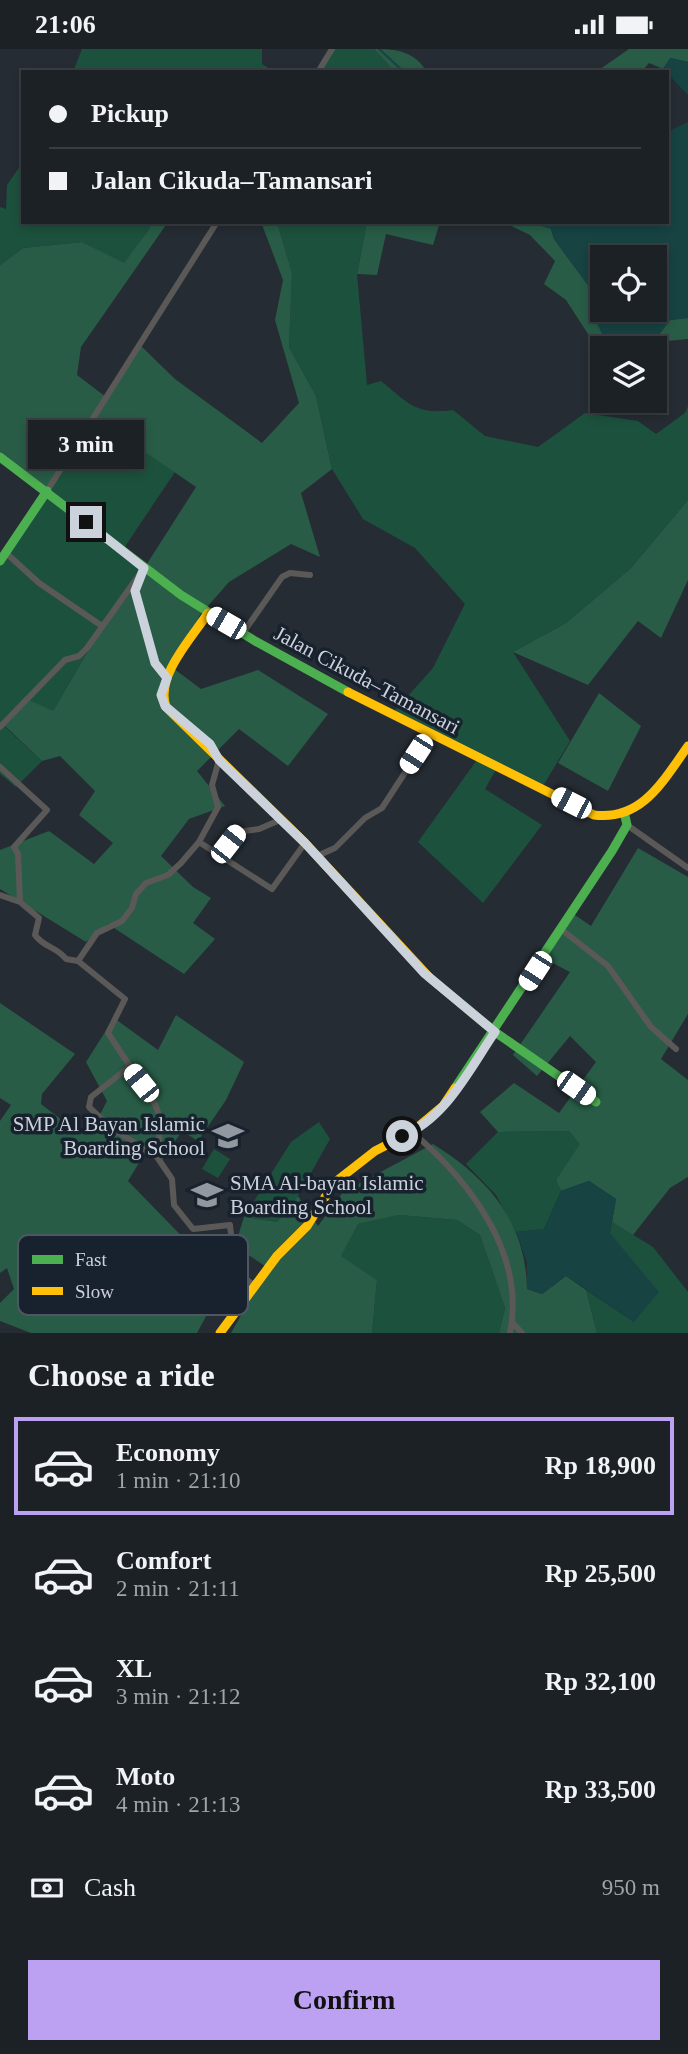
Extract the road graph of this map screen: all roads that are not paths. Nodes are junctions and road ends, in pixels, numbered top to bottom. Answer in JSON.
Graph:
{"nodes":[{"id":1,"x":332,"y":49,"type":"edge"},
{"id":2,"x":319,"y":70,"type":"edge"},
{"id":3,"x":216,"y":224,"type":"edge"},
{"id":4,"x":0,"y":457,"type":"edge"},
{"id":5,"x":47,"y":491,"type":"junction"},
{"id":6,"x":3,"y":556,"type":"edge"},
{"id":7,"x":144,"y":568,"type":"junction"},
{"id":8,"x":310,"y":575,"type":"dead end"},
{"id":9,"x":208,"y":613,"type":"junction"},
{"id":10,"x":103,"y":626,"type":"junction"},
{"id":11,"x":243,"y":633,"type":"junction"},
{"id":12,"x":167,"y":678,"type":"junction"},
{"id":13,"x":0,"y":727,"type":"edge"},
{"id":14,"x":430,"y":734,"type":"junction"},
{"id":15,"x":688,"y":746,"type":"edge"},
{"id":16,"x":219,"y":760,"type":"junction"},
{"id":17,"x":0,"y":767,"type":"edge"},
{"id":18,"x":280,"y":820,"type":"junction"},
{"id":19,"x":626,"y":820,"type":"junction"},
{"id":20,"x":199,"y":842,"type":"junction"},
{"id":21,"x":305,"y":843,"type":"junction"},
{"id":22,"x":219,"y":855,"type":"junction"},
{"id":23,"x":317,"y":856,"type":"junction"},
{"id":24,"x":688,"y":868,"type":"edge"},
{"id":25,"x":0,"y":895,"type":"edge"},
{"id":26,"x":20,"y":902,"type":"junction"},
{"id":27,"x":562,"y":930,"type":"junction"},
{"id":28,"x":78,"y":961,"type":"junction"},
{"id":29,"x":495,"y":1032,"type":"junction"},
{"id":30,"x":676,"y":1049,"type":"dead end"},
{"id":31,"x":129,"y":1067,"type":"junction"},
{"id":32,"x":596,"y":1102,"type":"dead end"},
{"id":33,"x":412,"y":1132,"type":"junction"},
{"id":34,"x":157,"y":1157,"type":"junction"},
{"id":35,"x":231,"y":1235,"type":"edge"},
{"id":36,"x":248,"y":1281,"type":"edge"},
{"id":37,"x":255,"y":1286,"type":"junction"},
{"id":38,"x":248,"y":1295,"type":"edge"},
{"id":39,"x":233,"y":1315,"type":"edge"},
{"id":40,"x":512,"y":1322,"type":"junction"},
{"id":41,"x":220,"y":1333,"type":"edge"},
{"id":42,"x":510,"y":1333,"type":"edge"},
{"id":43,"x":522,"y":1333,"type":"edge"}],
"edges":[{"from":1,"to":2,"type":"street"},
{"from":3,"to":5,"type":"street"},
{"from":4,"to":5,"type":"street","name":"Jalan Cikuda–Tamansari"},
{"from":5,"to":6,"type":"street"},
{"from":5,"to":7,"type":"street","name":"Jalan Cikuda–Tamansari"},
{"from":6,"to":10,"type":"street"},
{"from":7,"to":9,"type":"street","name":"Jalan Cikuda–Tamansari"},
{"from":7,"to":10,"type":"street"},
{"from":7,"to":12,"type":"street"},
{"from":8,"to":11,"type":"street"},
{"from":9,"to":11,"type":"street","name":"Jalan Cikuda–Tamansari"},
{"from":9,"to":12,"type":"street"},
{"from":10,"to":13,"type":"street"},
{"from":11,"to":14,"type":"street","name":"Jalan Cikuda–Tamansari"},
{"from":12,"to":16,"type":"street"},
{"from":14,"to":19,"type":"street","name":"Jalan Cikuda–Tamansari"},
{"from":14,"to":23,"type":"street"},
{"from":15,"to":19,"type":"street"},
{"from":16,"to":18,"type":"street"},
{"from":16,"to":20,"type":"street"},
{"from":17,"to":26,"type":"street"},
{"from":18,"to":21,"type":"street"},
{"from":18,"to":22,"type":"street"},
{"from":19,"to":24,"type":"street"},
{"from":19,"to":27,"type":"street"},
{"from":20,"to":22,"type":"street"},
{"from":20,"to":28,"type":"street"},
{"from":21,"to":22,"type":"street"},
{"from":21,"to":23,"type":"street"},
{"from":23,"to":29,"type":"street"},
{"from":25,"to":26,"type":"street"},
{"from":26,"to":28,"type":"street"},
{"from":27,"to":29,"type":"street"},
{"from":27,"to":30,"type":"street"},
{"from":28,"to":31,"type":"street"},
{"from":29,"to":32,"type":"street"},
{"from":29,"to":33,"type":"street"},
{"from":31,"to":34,"type":"street"},
{"from":31,"to":34,"type":"street"},
{"from":33,"to":37,"type":"street"},
{"from":33,"to":40,"type":"street"},
{"from":34,"to":35,"type":"street"},
{"from":36,"to":37,"type":"street"},
{"from":37,"to":38,"type":"street"},
{"from":39,"to":41,"type":"street"},
{"from":40,"to":42,"type":"street"},
{"from":40,"to":43,"type":"street"}]}
